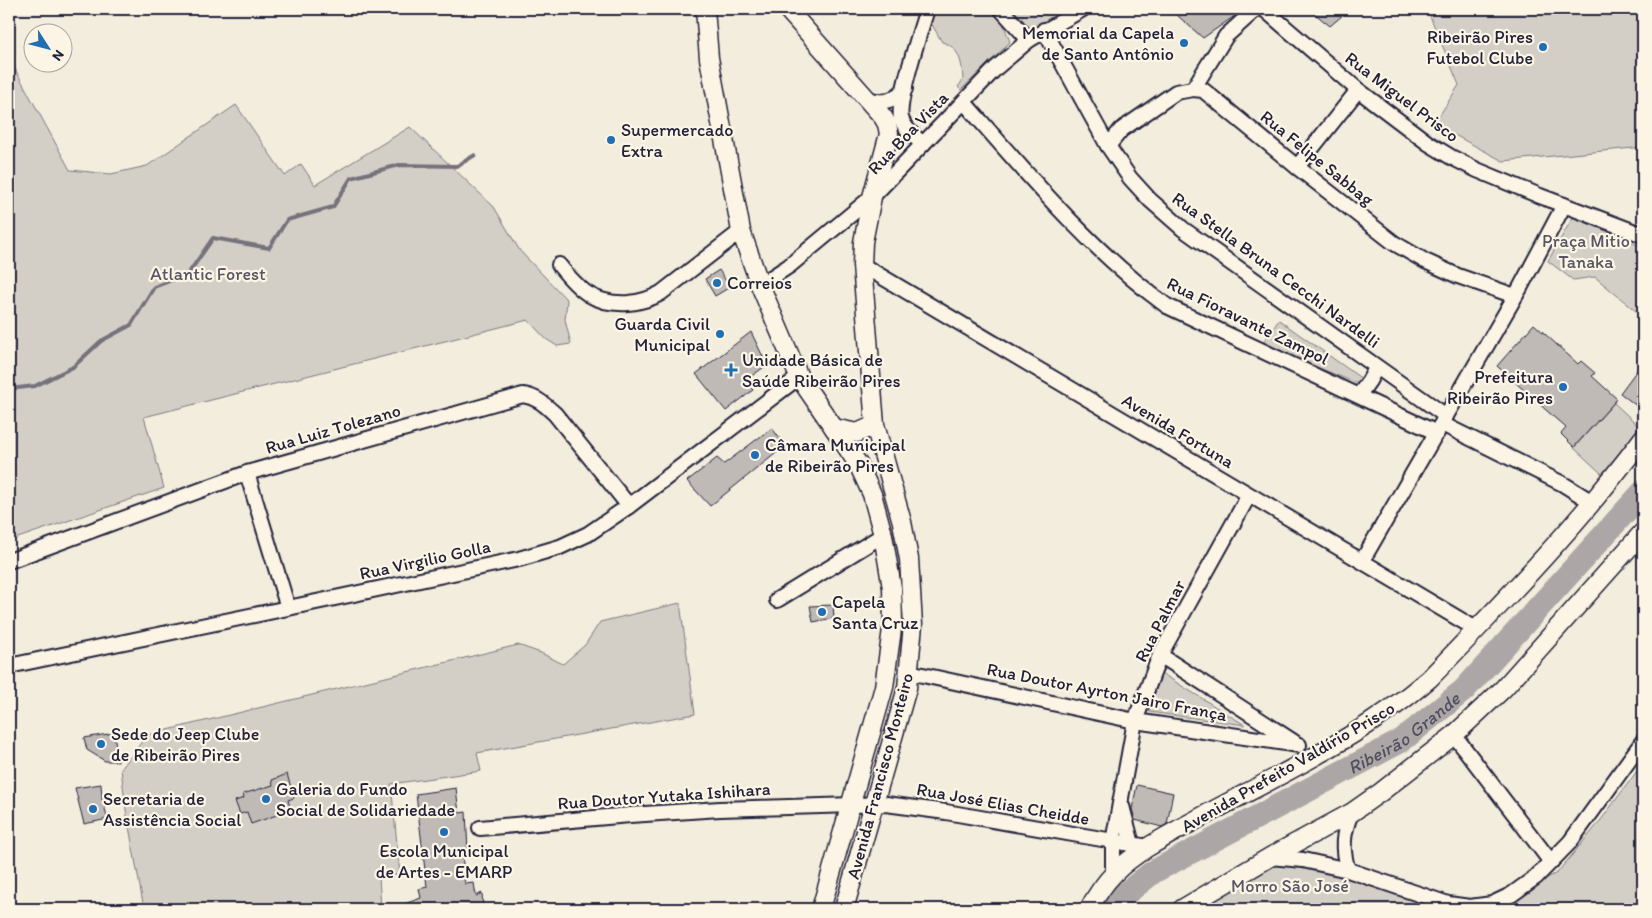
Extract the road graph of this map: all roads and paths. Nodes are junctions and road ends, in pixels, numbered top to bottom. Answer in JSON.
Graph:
{"nodes":[{"id":1,"x":705,"y":9,"type":"edge"},
{"id":2,"x":787,"y":9,"type":"edge"},
{"id":3,"x":927,"y":9,"type":"edge"},
{"id":4,"x":1001,"y":9,"type":"edge"},
{"id":5,"x":1083,"y":9,"type":"edge"},
{"id":6,"x":1256,"y":9,"type":"edge"},
{"id":7,"x":1264,"y":9,"type":"edge"},
{"id":8,"x":1044,"y":30,"type":"junction"},
{"id":9,"x":1029,"y":40,"type":"junction"},
{"id":10,"x":1192,"y":88,"type":"junction"},
{"id":11,"x":905,"y":89,"type":"junction"},
{"id":12,"x":1358,"y":90,"type":"junction"},
{"id":13,"x":866,"y":99,"type":"junction"},
{"id":14,"x":964,"y":102,"type":"junction"},
{"id":15,"x":923,"y":144,"type":"junction"},
{"id":16,"x":1108,"y":146,"type":"junction"},
{"id":17,"x":1297,"y":167,"type":"junction"},
{"id":18,"x":872,"y":197,"type":"junction"},
{"id":19,"x":1564,"y":205,"type":"junction"},
{"id":20,"x":741,"y":231,"type":"junction"},
{"id":21,"x":1643,"y":235,"type":"edge"},
{"id":22,"x":558,"y":264,"type":"dead end"},
{"id":23,"x":862,"y":265,"type":"junction"},
{"id":24,"x":760,"y":285,"type":"junction"},
{"id":25,"x":1515,"y":296,"type":"junction"},
{"id":26,"x":1376,"y":368,"type":"junction"},
{"id":27,"x":799,"y":377,"type":"junction"},
{"id":28,"x":1359,"y":395,"type":"junction"},
{"id":29,"x":1442,"y":424,"type":"junction"},
{"id":30,"x":875,"y":426,"type":"junction"},
{"id":31,"x":834,"y":428,"type":"junction"},
{"id":32,"x":1643,"y":438,"type":"edge"},
{"id":33,"x":247,"y":472,"type":"junction"},
{"id":34,"x":1249,"y":495,"type":"junction"},
{"id":35,"x":1592,"y":502,"type":"junction"},
{"id":36,"x":629,"y":506,"type":"junction"},
{"id":37,"x":1643,"y":532,"type":"edge"},
{"id":38,"x":883,"y":535,"type":"junction"},
{"id":39,"x":9,"y":561,"type":"edge"},
{"id":40,"x":1362,"y":561,"type":"junction"},
{"id":41,"x":777,"y":600,"type":"dead end"},
{"id":42,"x":288,"y":608,"type":"junction"},
{"id":43,"x":1476,"y":629,"type":"junction"},
{"id":44,"x":1160,"y":655,"type":"junction"},
{"id":45,"x":9,"y":666,"type":"edge"},
{"id":46,"x":909,"y":672,"type":"junction"},
{"id":47,"x":1135,"y":721,"type":"junction"},
{"id":48,"x":1454,"y":735,"type":"junction"},
{"id":49,"x":1643,"y":741,"type":"edge"},
{"id":50,"x":1121,"y":802,"type":"junction"},
{"id":51,"x":852,"y":804,"type":"junction"},
{"id":52,"x":875,"y":804,"type":"junction"},
{"id":53,"x":1351,"y":813,"type":"junction"},
{"id":54,"x":480,"y":828,"type":"dead end"},
{"id":55,"x":1113,"y":842,"type":"junction"},
{"id":56,"x":1140,"y":845,"type":"junction"},
{"id":57,"x":1270,"y":857,"type":"junction"},
{"id":58,"x":1551,"y":862,"type":"junction"},
{"id":59,"x":1348,"y":870,"type":"junction"},
{"id":60,"x":1113,"y":873,"type":"junction"},
{"id":61,"x":820,"y":909,"type":"edge"},
{"id":62,"x":844,"y":909,"type":"edge"},
{"id":63,"x":1089,"y":909,"type":"edge"},
{"id":64,"x":1182,"y":909,"type":"edge"}],
"edges":[{"from":1,"to":20,"type":"main road","name":"Avenida Francisco Monteiro"},
{"from":2,"to":13,"type":"main road"},
{"from":3,"to":11,"type":"street"},
{"from":4,"to":9,"type":"street"},
{"from":5,"to":8,"type":"street","name":"Rua Boa Vista"},
{"from":6,"to":10,"type":"street"},
{"from":7,"to":12,"type":"street","name":"Rua Miguel Prisco"},
{"from":8,"to":9,"type":"street","name":"Rua Boa Vista"},
{"from":8,"to":16,"type":"street","name":"Rua Stella Bruna Cecchi Nardelli"},
{"from":9,"to":14,"type":"street","name":"Rua Boa Vista"},
{"from":10,"to":16,"type":"street"},
{"from":10,"to":17,"type":"street","name":"Rua Felipe Sabbag"},
{"from":11,"to":13,"type":"street"},
{"from":11,"to":15,"type":"street"},
{"from":12,"to":17,"type":"street"},
{"from":12,"to":19,"type":"street","name":"Rua Miguel Prisco"},
{"from":13,"to":18,"type":"main road","name":"Avenida Francisco Monteiro"},
{"from":14,"to":15,"type":"street","name":"Rua Boa Vista"},
{"from":14,"to":28,"type":"street","name":"Rua Fioravante Zampol"},
{"from":15,"to":18,"type":"street","name":"Rua Boa Vista"},
{"from":16,"to":26,"type":"street","name":"Rua Stella Bruna Cecchi Nardelli"},
{"from":17,"to":25,"type":"street","name":"Rua Felipe Sabbag"},
{"from":18,"to":23,"type":"main road","name":"Avenida Francisco Monteiro"},
{"from":18,"to":24,"type":"street","name":"Rua Boa Vista"},
{"from":19,"to":21,"type":"street","name":"Rua Miguel Prisco"},
{"from":19,"to":25,"type":"street"},
{"from":20,"to":22,"type":"street"},
{"from":20,"to":24,"type":"main road","name":"Avenida Francisco Monteiro"},
{"from":23,"to":30,"type":"main road","name":"Avenida Francisco Monteiro"},
{"from":23,"to":34,"type":"street","name":"Avenida Fortuna"},
{"from":24,"to":27,"type":"main road","name":"Avenida Francisco Monteiro"},
{"from":25,"to":29,"type":"street"},
{"from":26,"to":28,"type":"street"},
{"from":26,"to":29,"type":"street","name":"Rua Stella Bruna Cecchi Nardelli"},
{"from":27,"to":31,"type":"main road","name":"Avenida Francisco Monteiro"},
{"from":27,"to":36,"type":"street","name":"Rua Virgilio Golla"},
{"from":28,"to":29,"type":"street","name":"Rua Fioravante Zampol"},
{"from":29,"to":35,"type":"street"},
{"from":29,"to":40,"type":"street"},
{"from":30,"to":31,"type":"main road"},
{"from":30,"to":46,"type":"main road","name":"Avenida Francisco Monteiro"},
{"from":31,"to":38,"type":"main road","name":"Avenida Francisco Monteiro"},
{"from":32,"to":35,"type":"main road","name":"Avenida Prefeito Valdírio Prisco"},
{"from":33,"to":36,"type":"street","name":"Rua Luiz Tolezano"},
{"from":33,"to":39,"type":"street","name":"Rua Luiz Tolezano"},
{"from":33,"to":42,"type":"street"},
{"from":34,"to":40,"type":"street","name":"Avenida Fortuna"},
{"from":34,"to":44,"type":"street","name":"Rua Palmar"},
{"from":35,"to":43,"type":"main road","name":"Avenida Prefeito Valdírio Prisco"},
{"from":36,"to":42,"type":"street","name":"Rua Virgilio Golla"},
{"from":37,"to":48,"type":"main road"},
{"from":38,"to":41,"type":"street"},
{"from":38,"to":51,"type":"main road","name":"Avenida Francisco Monteiro"},
{"from":40,"to":43,"type":"street","name":"Avenida Fortuna"},
{"from":42,"to":45,"type":"street","name":"Rua Virgilio Golla"},
{"from":43,"to":56,"type":"main road","name":"Avenida Prefeito Valdírio Prisco"},
{"from":44,"to":47,"type":"street","name":"Rua Palmar"},
{"from":44,"to":47,"type":"street","name":"Rua Doutor Ayrton Jairo França"},
{"from":46,"to":47,"type":"street","name":"Rua Doutor Ayrton Jairo França"},
{"from":46,"to":52,"type":"main road","name":"Avenida Francisco Monteiro"},
{"from":47,"to":50,"type":"street","name":"Rua Palmar"},
{"from":48,"to":53,"type":"main road"},
{"from":48,"to":58,"type":"street"},
{"from":49,"to":58,"type":"street"},
{"from":50,"to":55,"type":"street","name":"Rua Palmar"},
{"from":50,"to":56,"type":"street","name":"Rua Palmar"},
{"from":51,"to":52,"type":"street","name":"Rua José Elias Cheidde"},
{"from":51,"to":54,"type":"street","name":"Rua Doutor Yutaka Ishihara"},
{"from":51,"to":61,"type":"main road","name":"Avenida Francisco Monteiro"},
{"from":52,"to":55,"type":"street","name":"Rua José Elias Cheidde"},
{"from":52,"to":62,"type":"main road","name":"Avenida Francisco Monteiro"},
{"from":53,"to":57,"type":"main road"},
{"from":53,"to":59,"type":"street"},
{"from":55,"to":56,"type":"street","name":"Rua José Elias Cheidde"},
{"from":55,"to":60,"type":"street","name":"Rua Palmar"},
{"from":56,"to":60,"type":"main road","name":"Avenida Prefeito Valdírio Prisco"},
{"from":57,"to":59,"type":"street"},
{"from":57,"to":64,"type":"main road"},
{"from":58,"to":59,"type":"street"},
{"from":60,"to":63,"type":"main road","name":"Avenida Prefeito Valdírio Prisco"}]}
